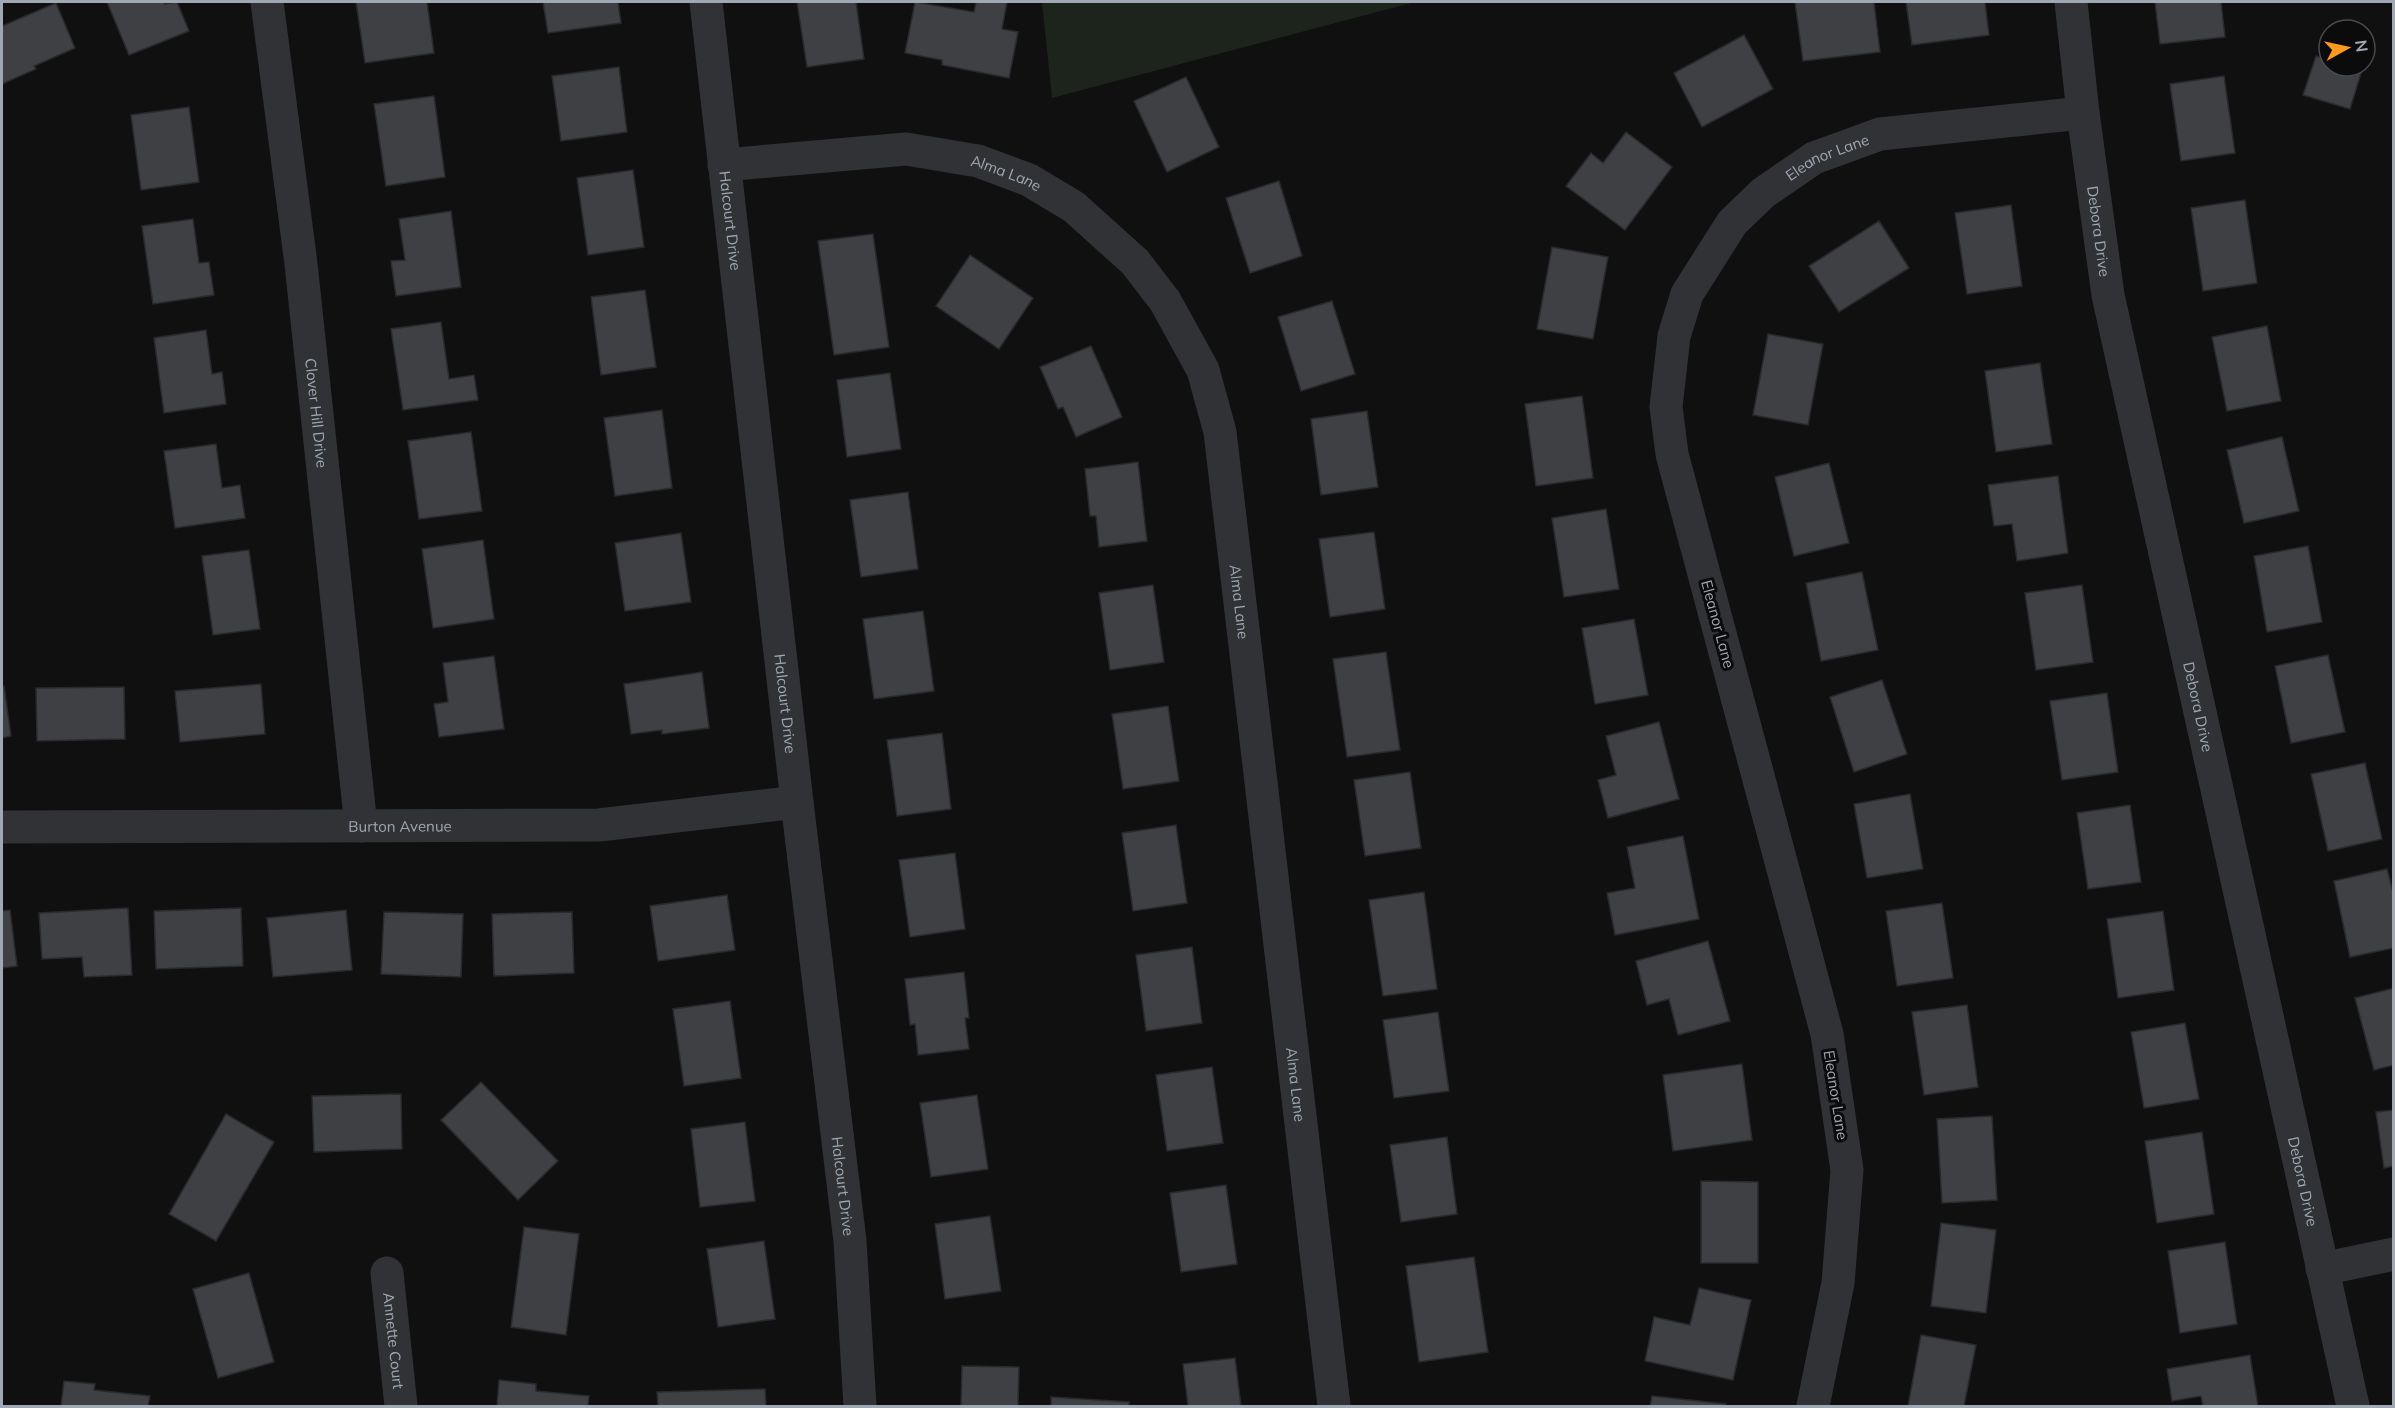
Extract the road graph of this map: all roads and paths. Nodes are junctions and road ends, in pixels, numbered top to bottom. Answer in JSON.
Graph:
{"nodes":[{"id":1,"x":267,"y":2,"type":"edge"},
{"id":2,"x":706,"y":2,"type":"edge"},
{"id":3,"x":2071,"y":2,"type":"edge"},
{"id":4,"x":2083,"y":114,"type":"junction"},
{"id":5,"x":724,"y":165,"type":"junction"},
{"id":6,"x":797,"y":802,"type":"junction"},
{"id":7,"x":361,"y":826,"type":"junction"},
{"id":8,"x":2,"y":827,"type":"edge"},
{"id":9,"x":2394,"y":1254,"type":"edge"},
{"id":10,"x":2322,"y":1269,"type":"junction"},
{"id":11,"x":387,"y":1273,"type":"dead end"},
{"id":12,"x":401,"y":1407,"type":"edge"},
{"id":13,"x":860,"y":1407,"type":"edge"},
{"id":14,"x":1334,"y":1407,"type":"edge"},
{"id":15,"x":1813,"y":1407,"type":"edge"},
{"id":16,"x":2353,"y":1407,"type":"edge"}],
"edges":[{"from":1,"to":7,"type":"street","name":"Clover Hill Drive"},
{"from":2,"to":5,"type":"street","name":"Halcourt Drive"},
{"from":3,"to":4,"type":"street","name":"Debora Drive"},
{"from":4,"to":10,"type":"street","name":"Debora Drive"},
{"from":4,"to":15,"type":"street","name":"Eleanor Lane"},
{"from":5,"to":6,"type":"street","name":"Halcourt Drive"},
{"from":5,"to":14,"type":"street","name":"Alma Lane"},
{"from":6,"to":7,"type":"street","name":"Burton Avenue"},
{"from":6,"to":13,"type":"street","name":"Halcourt Drive"},
{"from":7,"to":8,"type":"street","name":"Burton Avenue"},
{"from":9,"to":10,"type":"street"},
{"from":10,"to":16,"type":"street","name":"Debora Drive"},
{"from":11,"to":12,"type":"street","name":"Annette Court"}]}
